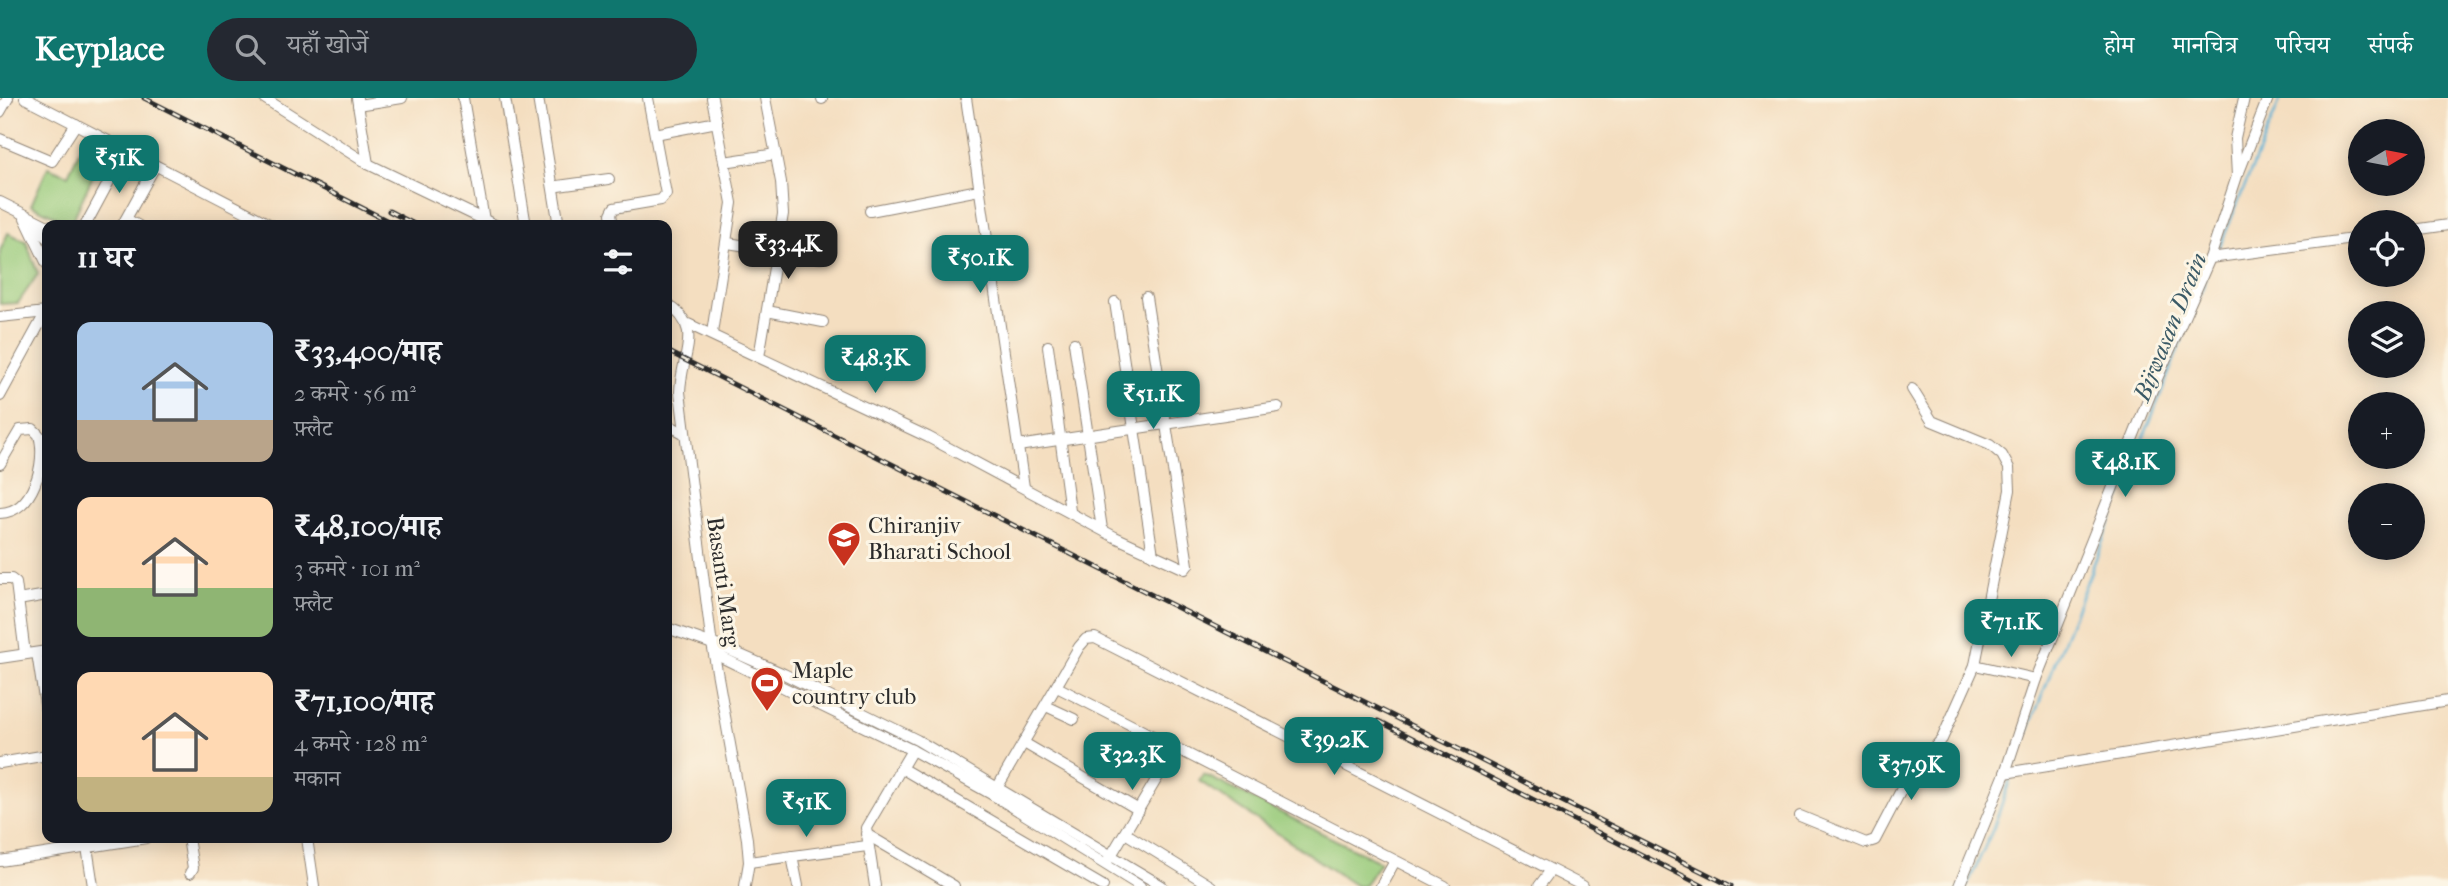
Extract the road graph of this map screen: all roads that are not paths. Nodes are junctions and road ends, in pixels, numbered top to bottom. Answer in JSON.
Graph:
{"nodes":[{"id":1,"x":8,"y":98,"type":"edge"},
{"id":2,"x":24,"y":98,"type":"edge"},
{"id":3,"x":264,"y":98,"type":"edge"},
{"id":4,"x":402,"y":98,"type":"edge"},
{"id":5,"x":463,"y":98,"type":"edge"},
{"id":6,"x":505,"y":98,"type":"edge"},
{"id":7,"x":538,"y":98,"type":"edge"},
{"id":8,"x":648,"y":98,"type":"edge"},
{"id":9,"x":712,"y":98,"type":"edge"},
{"id":10,"x":765,"y":98,"type":"edge"},
{"id":11,"x":966,"y":98,"type":"edge"},
{"id":12,"x":2244,"y":98,"type":"edge"},
{"id":13,"x":2268,"y":98,"type":"edge"},
{"id":14,"x":376,"y":100,"type":"edge"},
{"id":15,"x":358,"y":101,"type":"edge"},
{"id":16,"x":0,"y":112,"type":"edge"},
{"id":17,"x":717,"y":122,"type":"junction"},
{"id":18,"x":76,"y":124,"type":"junction"},
{"id":19,"x":655,"y":134,"type":"junction"},
{"id":20,"x":0,"y":139,"type":"edge"},
{"id":21,"x":126,"y":150,"type":"junction"},
{"id":22,"x":776,"y":154,"type":"junction"},
{"id":23,"x":724,"y":162,"type":"junction"},
{"id":24,"x":368,"y":164,"type":"junction"},
{"id":25,"x":155,"y":166,"type":"junction"},
{"id":26,"x":2237,"y":176,"type":"junction"},
{"id":27,"x":609,"y":179,"type":"dead end"},
{"id":28,"x":556,"y":181,"type":"junction"},
{"id":29,"x":979,"y":190,"type":"junction"},
{"id":30,"x":560,"y":199,"type":"dead end"},
{"id":31,"x":0,"y":202,"type":"edge"},
{"id":32,"x":870,"y":211,"type":"dead end"},
{"id":33,"x":22,"y":215,"type":"junction"},
{"id":34,"x":88,"y":220,"type":"edge"},
{"id":35,"x":125,"y":220,"type":"edge"},
{"id":36,"x":261,"y":220,"type":"edge"},
{"id":37,"x":484,"y":220,"type":"joint"},
{"id":38,"x":525,"y":220,"type":"edge"},
{"id":39,"x":559,"y":220,"type":"edge"},
{"id":40,"x":612,"y":220,"type":"edge"},
{"id":41,"x":42,"y":223,"type":"edge"},
{"id":42,"x":2448,"y":225,"type":"edge"},
{"id":43,"x":2425,"y":228,"type":"edge"},
{"id":44,"x":42,"y":233,"type":"edge"},
{"id":45,"x":2348,"y":240,"type":"edge"},
{"id":46,"x":728,"y":243,"type":"junction"},
{"id":47,"x":777,"y":252,"type":"junction"},
{"id":48,"x":42,"y":254,"type":"edge"},
{"id":49,"x":821,"y":258,"type":"dead end"},
{"id":50,"x":2212,"y":258,"type":"junction"},
{"id":51,"x":1146,"y":297,"type":"dead end"},
{"id":52,"x":1115,"y":302,"type":"dead end"},
{"id":53,"x":672,"y":308,"type":"edge"},
{"id":54,"x":767,"y":311,"type":"junction"},
{"id":55,"x":42,"y":312,"type":"edge"},
{"id":56,"x":0,"y":317,"type":"edge"},
{"id":57,"x":42,"y":320,"type":"edge"},
{"id":58,"x":823,"y":322,"type":"dead end"},
{"id":59,"x":688,"y":324,"type":"junction"},
{"id":60,"x":712,"y":333,"type":"junction"},
{"id":61,"x":1074,"y":343,"type":"dead end"},
{"id":62,"x":1048,"y":346,"type":"dead end"},
{"id":63,"x":759,"y":357,"type":"junction"},
{"id":64,"x":1913,"y":389,"type":"dead end"},
{"id":65,"x":0,"y":396,"type":"edge"},
{"id":66,"x":1278,"y":407,"type":"dead end"},
{"id":67,"x":1167,"y":425,"type":"junction"},
{"id":68,"x":672,"y":427,"type":"edge"},
{"id":69,"x":1134,"y":429,"type":"junction"},
{"id":70,"x":685,"y":434,"type":"junction"},
{"id":71,"x":1090,"y":435,"type":"junction"},
{"id":72,"x":1061,"y":439,"type":"junction"},
{"id":73,"x":1017,"y":446,"type":"junction"},
{"id":74,"x":0,"y":464,"type":"edge"},
{"id":75,"x":1024,"y":487,"type":"junction"},
{"id":76,"x":1070,"y":511,"type":"junction"},
{"id":77,"x":0,"y":513,"type":"edge"},
{"id":78,"x":1102,"y":529,"type":"junction"},
{"id":79,"x":1153,"y":555,"type":"junction"},
{"id":80,"x":0,"y":579,"type":"edge"},
{"id":81,"x":42,"y":596,"type":"edge"},
{"id":82,"x":18,"y":600,"type":"junction"},
{"id":83,"x":672,"y":630,"type":"edge"},
{"id":84,"x":713,"y":647,"type":"junction"},
{"id":85,"x":42,"y":652,"type":"edge"},
{"id":86,"x":25,"y":654,"type":"junction"},
{"id":87,"x":0,"y":658,"type":"edge"},
{"id":88,"x":1975,"y":665,"type":"junction"},
{"id":89,"x":2036,"y":680,"type":"junction"},
{"id":90,"x":1057,"y":687,"type":"junction"},
{"id":91,"x":2448,"y":701,"type":"edge"},
{"id":92,"x":1046,"y":706,"type":"junction"},
{"id":93,"x":1074,"y":719,"type":"dead end"},
{"id":94,"x":1024,"y":743,"type":"junction"},
{"id":95,"x":1175,"y":748,"type":"junction"},
{"id":96,"x":912,"y":750,"type":"junction"},
{"id":97,"x":42,"y":756,"type":"edge"},
{"id":98,"x":0,"y":763,"type":"edge"},
{"id":99,"x":901,"y":768,"type":"junction"},
{"id":100,"x":2004,"y":773,"type":"junction"},
{"id":101,"x":995,"y":791,"type":"junction"},
{"id":102,"x":1139,"y":810,"type":"junction"},
{"id":103,"x":1800,"y":816,"type":"dead end"},
{"id":104,"x":1125,"y":833,"type":"junction"},
{"id":105,"x":866,"y":834,"type":"junction"},
{"id":106,"x":113,"y":843,"type":"edge"},
{"id":107,"x":189,"y":843,"type":"edge"},
{"id":108,"x":308,"y":843,"type":"edge"},
{"id":109,"x":867,"y":846,"type":"junction"},
{"id":110,"x":87,"y":847,"type":"junction"},
{"id":111,"x":792,"y":856,"type":"junction"},
{"id":112,"x":1108,"y":861,"type":"junction"},
{"id":113,"x":1395,"y":861,"type":"junction"},
{"id":114,"x":0,"y":862,"type":"edge"},
{"id":115,"x":749,"y":862,"type":"junction"},
{"id":116,"x":1551,"y":870,"type":"junction"},
{"id":117,"x":190,"y":873,"type":"dead end"},
{"id":118,"x":93,"y":886,"type":"edge"},
{"id":119,"x":314,"y":886,"type":"edge"},
{"id":120,"x":745,"y":886,"type":"edge"},
{"id":121,"x":798,"y":886,"type":"edge"},
{"id":122,"x":875,"y":886,"type":"edge"},
{"id":123,"x":954,"y":886,"type":"edge"},
{"id":124,"x":1102,"y":886,"type":"edge"},
{"id":125,"x":1140,"y":886,"type":"edge"},
{"id":126,"x":1162,"y":886,"type":"edge"},
{"id":127,"x":1211,"y":886,"type":"edge"},
{"id":128,"x":1381,"y":886,"type":"edge"},
{"id":129,"x":1445,"y":886,"type":"edge"},
{"id":130,"x":1539,"y":886,"type":"edge"},
{"id":131,"x":1583,"y":886,"type":"edge"},
{"id":132,"x":1959,"y":886,"type":"edge"}],
"edges":[{"from":1,"to":16,"type":"street"},
{"from":2,"to":18,"type":"street"},
{"from":3,"to":24,"type":"street"},
{"from":4,"to":14,"type":"street"},
{"from":5,"to":37,"type":"street"},
{"from":6,"to":38,"type":"street"},
{"from":7,"to":28,"type":"street"},
{"from":8,"to":19,"type":"street"},
{"from":9,"to":17,"type":"street"},
{"from":10,"to":22,"type":"street"},
{"from":11,"to":29,"type":"street"},
{"from":12,"to":26,"type":"street"},
{"from":13,"to":26,"type":"street"},
{"from":14,"to":15,"type":"street"},
{"from":15,"to":24,"type":"street"},
{"from":17,"to":19,"type":"street"},
{"from":17,"to":23,"type":"street"},
{"from":18,"to":20,"type":"street"},
{"from":18,"to":21,"type":"street"},
{"from":19,"to":40,"type":"street"},
{"from":21,"to":25,"type":"street"},
{"from":21,"to":34,"type":"street"},
{"from":22,"to":23,"type":"street"},
{"from":22,"to":47,"type":"street"},
{"from":23,"to":46,"type":"street"},
{"from":24,"to":37,"type":"street"},
{"from":25,"to":35,"type":"street"},
{"from":25,"to":36,"type":"street"},
{"from":26,"to":50,"type":"street"},
{"from":27,"to":28,"type":"street"},
{"from":28,"to":30,"type":"street"},
{"from":28,"to":39,"type":"street"},
{"from":29,"to":32,"type":"street"},
{"from":29,"to":73,"type":"street"},
{"from":31,"to":33,"type":"street"},
{"from":33,"to":41,"type":"street"},
{"from":33,"to":44,"type":"street"},
{"from":33,"to":48,"type":"street"},
{"from":42,"to":43,"type":"street"},
{"from":45,"to":50,"type":"street"},
{"from":46,"to":47,"type":"street"},
{"from":46,"to":60,"type":"street"},
{"from":47,"to":49,"type":"street"},
{"from":47,"to":54,"type":"street"},
{"from":50,"to":89,"type":"street"},
{"from":51,"to":67,"type":"street"},
{"from":52,"to":69,"type":"street"},
{"from":53,"to":59,"type":"street"},
{"from":54,"to":58,"type":"street"},
{"from":54,"to":63,"type":"street"},
{"from":55,"to":56,"type":"street"},
{"from":57,"to":65,"type":"street"},
{"from":59,"to":60,"type":"street"},
{"from":59,"to":70,"type":"street","name":"Basanti Marg"},
{"from":60,"to":63,"type":"street"},
{"from":61,"to":71,"type":"street"},
{"from":62,"to":72,"type":"street"},
{"from":63,"to":75,"type":"street"},
{"from":64,"to":88,"type":"street"},
{"from":66,"to":67,"type":"street"},
{"from":67,"to":69,"type":"street"},
{"from":67,"to":79,"type":"street"},
{"from":68,"to":70,"type":"street"},
{"from":69,"to":71,"type":"street"},
{"from":69,"to":79,"type":"street"},
{"from":70,"to":84,"type":"street","name":"Basanti Marg"},
{"from":71,"to":72,"type":"street"},
{"from":71,"to":78,"type":"street"},
{"from":72,"to":73,"type":"street"},
{"from":72,"to":76,"type":"street"},
{"from":73,"to":75,"type":"street"},
{"from":74,"to":77,"type":"street"},
{"from":75,"to":76,"type":"street"},
{"from":76,"to":78,"type":"street"},
{"from":78,"to":79,"type":"street"},
{"from":80,"to":82,"type":"street"},
{"from":81,"to":82,"type":"street"},
{"from":82,"to":86,"type":"street"},
{"from":83,"to":84,"type":"street"},
{"from":84,"to":96,"type":"street"},
{"from":84,"to":101,"type":"street"},
{"from":84,"to":115,"type":"street","name":"Basanti Marg"},
{"from":85,"to":86,"type":"street"},
{"from":86,"to":87,"type":"street"},
{"from":88,"to":89,"type":"street"},
{"from":88,"to":103,"type":"street"},
{"from":89,"to":100,"type":"street"},
{"from":90,"to":92,"type":"street"},
{"from":90,"to":95,"type":"street"},
{"from":90,"to":116,"type":"street"},
{"from":91,"to":100,"type":"street"},
{"from":92,"to":93,"type":"street"},
{"from":92,"to":94,"type":"street"},
{"from":94,"to":101,"type":"street"},
{"from":94,"to":102,"type":"street"},
{"from":95,"to":102,"type":"street"},
{"from":95,"to":113,"type":"street"},
{"from":96,"to":99,"type":"street"},
{"from":96,"to":101,"type":"street"},
{"from":97,"to":98,"type":"street"},
{"from":99,"to":105,"type":"street"},
{"from":99,"to":124,"type":"street"},
{"from":100,"to":132,"type":"street"},
{"from":101,"to":112,"type":"street"},
{"from":102,"to":104,"type":"street"},
{"from":104,"to":112,"type":"street"},
{"from":104,"to":127,"type":"street"},
{"from":105,"to":109,"type":"street"},
{"from":105,"to":123,"type":"street"},
{"from":106,"to":110,"type":"street"},
{"from":107,"to":117,"type":"street"},
{"from":108,"to":119,"type":"street"},
{"from":109,"to":111,"type":"street"},
{"from":109,"to":122,"type":"street"},
{"from":110,"to":114,"type":"street"},
{"from":110,"to":118,"type":"street"},
{"from":111,"to":115,"type":"street"},
{"from":111,"to":121,"type":"street"},
{"from":112,"to":125,"type":"street"},
{"from":112,"to":126,"type":"street"},
{"from":113,"to":128,"type":"street"},
{"from":113,"to":129,"type":"street"},
{"from":115,"to":120,"type":"street","name":"Basanti Marg"},
{"from":116,"to":130,"type":"street"},
{"from":116,"to":131,"type":"street"}]}
